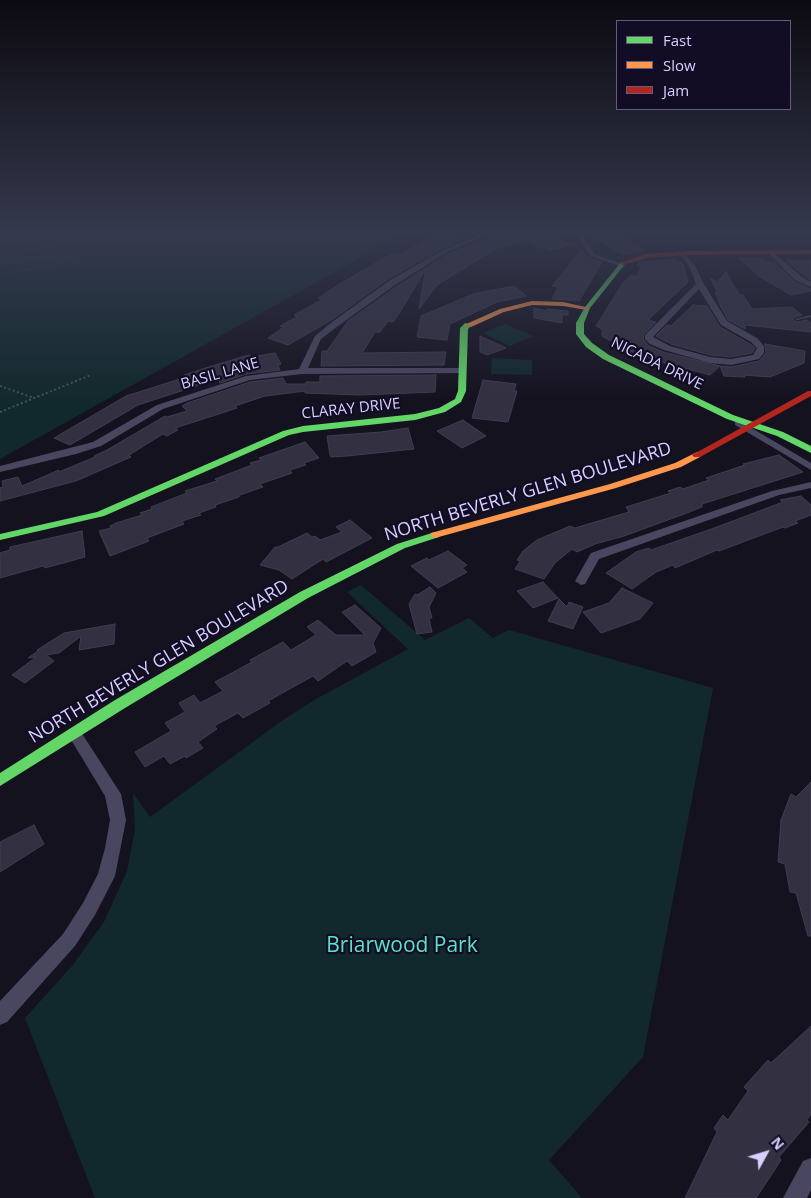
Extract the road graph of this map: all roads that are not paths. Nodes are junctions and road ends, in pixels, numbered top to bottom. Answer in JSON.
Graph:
{"nodes":[{"id":1,"x":381,"y":291,"type":"edge"},
{"id":2,"x":600,"y":291,"type":"edge"},
{"id":3,"x":693,"y":291,"type":"edge"},
{"id":4,"x":704,"y":291,"type":"edge"},
{"id":5,"x":588,"y":308,"type":"junction"},
{"id":6,"x":811,"y":316,"type":"edge"},
{"id":7,"x":797,"y":319,"type":"dead end"},
{"id":8,"x":302,"y":371,"type":"junction"},
{"id":9,"x":462,"y":371,"type":"junction"},
{"id":10,"x":811,"y":393,"type":"edge"},
{"id":11,"x":749,"y":426,"type":"junction"},
{"id":12,"x":811,"y":450,"type":"edge"},
{"id":13,"x":811,"y":467,"type":"edge"},
{"id":14,"x":0,"y":469,"type":"edge"},
{"id":15,"x":811,"y":485,"type":"edge"},
{"id":16,"x":0,"y":537,"type":"edge"},
{"id":17,"x":581,"y":581,"type":"dead end"},
{"id":18,"x":74,"y":733,"type":"junction"},
{"id":19,"x":0,"y":780,"type":"edge"},
{"id":20,"x":0,"y":1015,"type":"edge"},
{"id":21,"x":811,"y":1169,"type":"edge"},
{"id":22,"x":794,"y":1198,"type":"edge"}],
"edges":[{"from":1,"to":8,"type":"street"},
{"from":2,"to":5,"type":"street","name":"NICADA DRIVE"},
{"from":3,"to":4,"type":"street"},
{"from":5,"to":9,"type":"street","name":"CLARAY DRIVE"},
{"from":5,"to":11,"type":"street","name":"NICADA DRIVE"},
{"from":6,"to":7,"type":"lane"},
{"from":8,"to":9,"type":"street","name":"BASIL LANE"},
{"from":8,"to":14,"type":"street","name":"BASIL LANE"},
{"from":9,"to":16,"type":"street","name":"CLARAY DRIVE"},
{"from":10,"to":11,"type":"street","name":"NORTH BEVERLY GLEN BOULEVARD"},
{"from":11,"to":12,"type":"street","name":"NICADA DRIVE"},
{"from":11,"to":13,"type":"street","name":"NICADA DRIVE"},
{"from":11,"to":18,"type":"street","name":"NORTH BEVERLY GLEN BOULEVARD"},
{"from":15,"to":17,"type":"street"},
{"from":18,"to":19,"type":"street","name":"NORTH BEVERLY GLEN BOULEVARD"},
{"from":18,"to":20,"type":"street"},
{"from":21,"to":22,"type":"street"}]}
